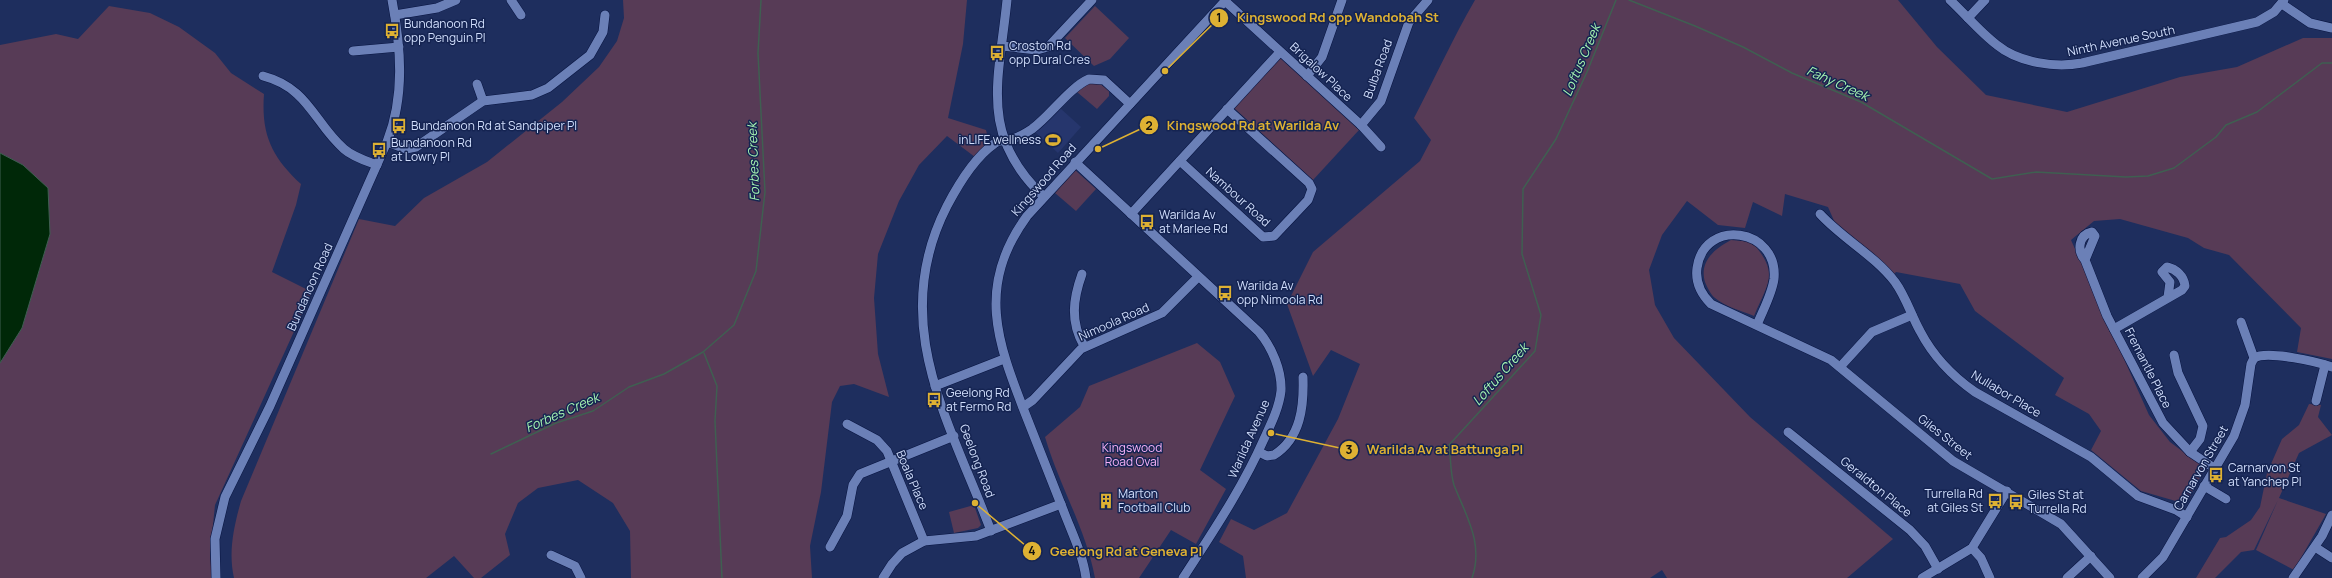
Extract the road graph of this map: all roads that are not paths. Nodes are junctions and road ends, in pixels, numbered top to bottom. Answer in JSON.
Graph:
{"nodes":[{"id":1,"x":392,"y":0,"type":"edge"},
{"id":2,"x":456,"y":0,"type":"edge"},
{"id":3,"x":511,"y":0,"type":"edge"},
{"id":4,"x":1007,"y":0,"type":"edge"},
{"id":5,"x":1092,"y":0,"type":"edge"},
{"id":6,"x":1225,"y":0,"type":"edge"},
{"id":7,"x":1342,"y":0,"type":"edge"},
{"id":8,"x":1428,"y":0,"type":"edge"},
{"id":9,"x":1950,"y":0,"type":"edge"},
{"id":10,"x":1985,"y":0,"type":"edge"},
{"id":11,"x":2283,"y":2,"type":"edge"},
{"id":12,"x":395,"y":15,"type":"junction"},
{"id":13,"x":521,"y":15,"type":"dead end"},
{"id":14,"x":605,"y":15,"type":"dead end"},
{"id":15,"x":1968,"y":18,"type":"junction"},
{"id":16,"x":2332,"y":28,"type":"edge"},
{"id":17,"x":1002,"y":46,"type":"junction"},
{"id":18,"x":398,"y":47,"type":"junction"},
{"id":19,"x":353,"y":51,"type":"dead end"},
{"id":20,"x":1280,"y":52,"type":"junction"},
{"id":21,"x":263,"y":76,"type":"dead end"},
{"id":22,"x":1307,"y":76,"type":"junction"},
{"id":23,"x":477,"y":84,"type":"dead end"},
{"id":24,"x":483,"y":101,"type":"junction"},
{"id":25,"x":1130,"y":104,"type":"junction"},
{"id":26,"x":1227,"y":109,"type":"junction"},
{"id":27,"x":1361,"y":125,"type":"junction"},
{"id":28,"x":1003,"y":140,"type":"junction"},
{"id":29,"x":387,"y":142,"type":"junction"},
{"id":30,"x":1381,"y":147,"type":"dead end"},
{"id":31,"x":1180,"y":161,"type":"junction"},
{"id":32,"x":1075,"y":162,"type":"junction"},
{"id":33,"x":377,"y":165,"type":"junction"},
{"id":34,"x":1044,"y":197,"type":"junction"},
{"id":35,"x":1131,"y":214,"type":"junction"},
{"id":36,"x":1820,"y":214,"type":"dead end"},
{"id":37,"x":2085,"y":260,"type":"dead end"},
{"id":38,"x":1082,"y":274,"type":"dead end"},
{"id":39,"x":1198,"y":277,"type":"junction"},
{"id":40,"x":2168,"y":297,"type":"dead end"},
{"id":41,"x":1912,"y":315,"type":"junction"},
{"id":42,"x":2241,"y":322,"type":"dead end"},
{"id":43,"x":1757,"y":325,"type":"junction"},
{"id":44,"x":2114,"y":329,"type":"junction"},
{"id":45,"x":1084,"y":346,"type":"junction"},
{"id":46,"x":2174,"y":356,"type":"dead end"},
{"id":47,"x":2254,"y":358,"type":"junction"},
{"id":48,"x":1004,"y":359,"type":"junction"},
{"id":49,"x":2328,"y":366,"type":"edge"},
{"id":50,"x":1840,"y":368,"type":"junction"},
{"id":51,"x":1304,"y":377,"type":"dead end"},
{"id":52,"x":935,"y":386,"type":"junction"},
{"id":53,"x":2316,"y":401,"type":"dead end"},
{"id":54,"x":1022,"y":407,"type":"junction"},
{"id":55,"x":848,"y":424,"type":"dead end"},
{"id":56,"x":1788,"y":432,"type":"dead end"},
{"id":57,"x":954,"y":436,"type":"junction"},
{"id":58,"x":1259,"y":452,"type":"junction"},
{"id":59,"x":2190,"y":452,"type":"junction"},
{"id":60,"x":892,"y":462,"type":"junction"},
{"id":61,"x":2214,"y":468,"type":"junction"},
{"id":62,"x":2204,"y":486,"type":"junction"},
{"id":63,"x":2007,"y":491,"type":"junction"},
{"id":64,"x":2226,"y":499,"type":"dead end"},
{"id":65,"x":1060,"y":504,"type":"junction"},
{"id":66,"x":2332,"y":515,"type":"edge"},
{"id":67,"x":2187,"y":517,"type":"junction"},
{"id":68,"x":991,"y":531,"type":"junction"},
{"id":69,"x":924,"y":542,"type":"junction"},
{"id":70,"x":830,"y":547,"type":"dead end"},
{"id":71,"x":2315,"y":547,"type":"junction"},
{"id":72,"x":1972,"y":548,"type":"junction"},
{"id":73,"x":551,"y":555,"type":"dead end"},
{"id":74,"x":2091,"y":556,"type":"junction"},
{"id":75,"x":2332,"y":558,"type":"edge"},
{"id":76,"x":1938,"y":569,"type":"junction"},
{"id":77,"x":216,"y":578,"type":"edge"},
{"id":78,"x":581,"y":578,"type":"edge"},
{"id":79,"x":883,"y":578,"type":"edge"},
{"id":80,"x":1086,"y":578,"type":"edge"},
{"id":81,"x":1184,"y":578,"type":"edge"},
{"id":82,"x":1922,"y":578,"type":"edge"},
{"id":83,"x":1990,"y":578,"type":"edge"},
{"id":84,"x":2067,"y":578,"type":"edge"},
{"id":85,"x":2110,"y":578,"type":"edge"},
{"id":86,"x":2142,"y":578,"type":"edge"},
{"id":87,"x":2293,"y":578,"type":"edge"}],
"edges":[{"from":1,"to":12,"type":"street","name":"Bundanoon Road"},
{"from":2,"to":12,"type":"street"},
{"from":3,"to":13,"type":"street"},
{"from":4,"to":17,"type":"street"},
{"from":5,"to":17,"type":"street"},
{"from":6,"to":20,"type":"street","name":"Brigalow Place"},
{"from":6,"to":25,"type":"street","name":"Kingswood Road"},
{"from":7,"to":22,"type":"street"},
{"from":8,"to":27,"type":"street","name":"Bulba Road"},
{"from":9,"to":15,"type":"street","name":"Ninth Avenue South"},
{"from":10,"to":15,"type":"street"},
{"from":11,"to":15,"type":"street","name":"Ninth Avenue South"},
{"from":11,"to":16,"type":"street"},
{"from":12,"to":18,"type":"street","name":"Bundanoon Road"},
{"from":14,"to":24,"type":"street"},
{"from":17,"to":28,"type":"street"},
{"from":18,"to":19,"type":"street"},
{"from":18,"to":29,"type":"street","name":"Bundanoon Road"},
{"from":20,"to":22,"type":"street","name":"Brigalow Place"},
{"from":20,"to":26,"type":"street"},
{"from":21,"to":33,"type":"street"},
{"from":22,"to":27,"type":"street","name":"Brigalow Place"},
{"from":23,"to":24,"type":"street"},
{"from":24,"to":29,"type":"street"},
{"from":25,"to":28,"type":"street","name":"Geelong Road"},
{"from":25,"to":32,"type":"street","name":"Kingswood Road"},
{"from":26,"to":31,"type":"street"},
{"from":26,"to":31,"type":"street","name":"Nambour Road"},
{"from":27,"to":30,"type":"street","name":"Brigalow Place"},
{"from":28,"to":34,"type":"street"},
{"from":28,"to":52,"type":"street","name":"Geelong Road"},
{"from":29,"to":33,"type":"street","name":"Bundanoon Road"},
{"from":31,"to":35,"type":"street"},
{"from":32,"to":34,"type":"street","name":"Kingswood Road"},
{"from":32,"to":35,"type":"street","name":"Warilda Avenue"},
{"from":33,"to":77,"type":"street","name":"Bundanoon Road"},
{"from":34,"to":48,"type":"street","name":"Kingswood Road"},
{"from":35,"to":39,"type":"street","name":"Warilda Avenue"},
{"from":36,"to":41,"type":"street","name":"Nullabor Place"},
{"from":37,"to":44,"type":"street","name":"Fremantle Place"},
{"from":38,"to":45,"type":"street"},
{"from":39,"to":45,"type":"street","name":"Nimoola Road"},
{"from":39,"to":58,"type":"street","name":"Warilda Avenue"},
{"from":40,"to":44,"type":"street"},
{"from":41,"to":50,"type":"street"},
{"from":41,"to":67,"type":"street","name":"Nullabor Place"},
{"from":42,"to":47,"type":"street"},
{"from":43,"to":43,"type":"street","name":"Giles Street"},
{"from":43,"to":50,"type":"street","name":"Giles Street"},
{"from":44,"to":59,"type":"street","name":"Fremantle Place"},
{"from":45,"to":54,"type":"street","name":"Nimoola Road"},
{"from":46,"to":59,"type":"street"},
{"from":47,"to":49,"type":"street"},
{"from":47,"to":61,"type":"street","name":"Carnarvon Street"},
{"from":48,"to":52,"type":"street"},
{"from":48,"to":54,"type":"street","name":"Kingswood Road"},
{"from":49,"to":53,"type":"street"},
{"from":50,"to":63,"type":"street","name":"Giles Street"},
{"from":51,"to":58,"type":"street"},
{"from":52,"to":57,"type":"street","name":"Geelong Road"},
{"from":54,"to":65,"type":"street","name":"Kingswood Road"},
{"from":55,"to":60,"type":"street","name":"Boala Place"},
{"from":56,"to":76,"type":"street","name":"Geraldton Place"},
{"from":57,"to":60,"type":"street"},
{"from":57,"to":68,"type":"street","name":"Geelong Road"},
{"from":58,"to":81,"type":"street","name":"Warilda Avenue"},
{"from":59,"to":61,"type":"street","name":"Fremantle Place"},
{"from":60,"to":69,"type":"street","name":"Boala Place"},
{"from":60,"to":70,"type":"street"},
{"from":61,"to":62,"type":"street","name":"Carnarvon Street"},
{"from":62,"to":64,"type":"street"},
{"from":62,"to":67,"type":"street","name":"Carnarvon Street"},
{"from":63,"to":72,"type":"street"},
{"from":63,"to":74,"type":"street","name":"Giles Street"},
{"from":65,"to":68,"type":"street"},
{"from":65,"to":80,"type":"street","name":"Kingswood Road"},
{"from":66,"to":71,"type":"street"},
{"from":67,"to":86,"type":"street","name":"Carnarvon Street"},
{"from":68,"to":69,"type":"street"},
{"from":69,"to":79,"type":"street"},
{"from":71,"to":75,"type":"street"},
{"from":71,"to":87,"type":"street"},
{"from":72,"to":76,"type":"street"},
{"from":72,"to":83,"type":"street"},
{"from":73,"to":78,"type":"street"},
{"from":74,"to":84,"type":"street"},
{"from":74,"to":85,"type":"street","name":"Giles Street"},
{"from":76,"to":82,"type":"street"}]}
